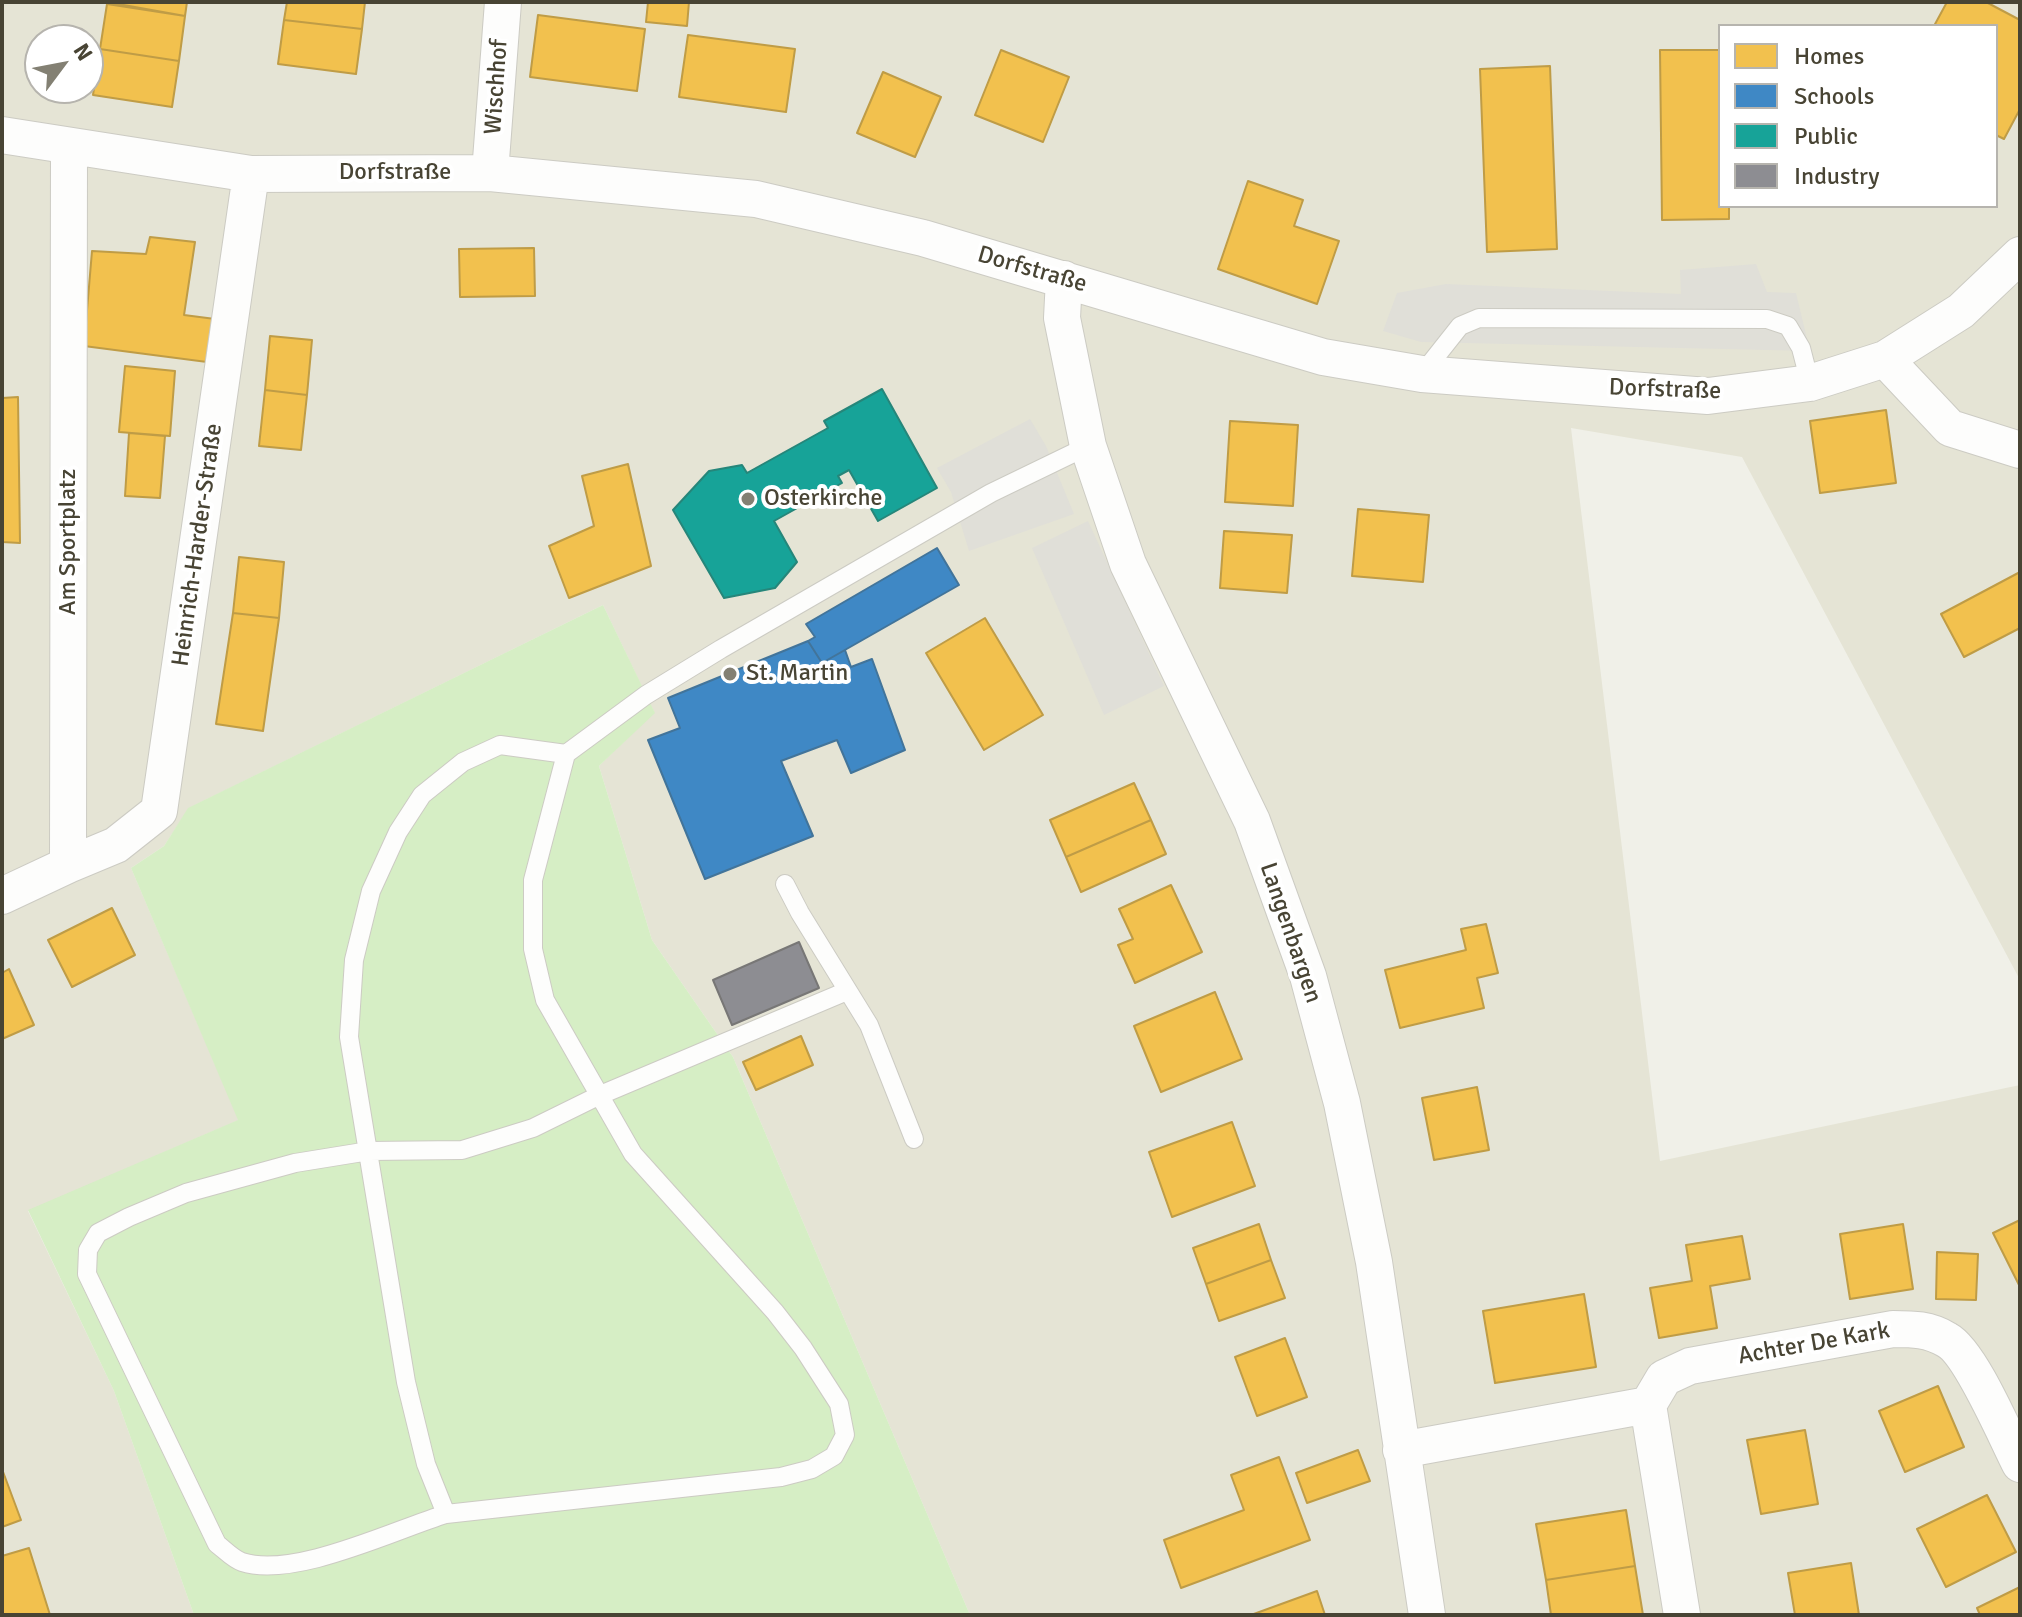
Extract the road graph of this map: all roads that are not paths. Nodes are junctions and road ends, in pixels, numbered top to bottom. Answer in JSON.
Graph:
{"nodes":[{"id":1,"x":503,"y":2,"type":"edge"},
{"id":2,"x":2,"y":135,"type":"edge"},
{"id":3,"x":69,"y":146,"type":"junction"},
{"id":4,"x":490,"y":173,"type":"junction"},
{"id":5,"x":251,"y":174,"type":"junction"},
{"id":6,"x":2020,"y":255,"type":"edge"},
{"id":7,"x":1064,"y":279,"type":"junction"},
{"id":8,"x":1885,"y":359,"type":"junction"},
{"id":9,"x":1422,"y":374,"type":"junction"},
{"id":10,"x":1810,"y":383,"type":"junction"},
{"id":11,"x":1088,"y":446,"type":"junction"},
{"id":12,"x":2020,"y":450,"type":"edge"},
{"id":13,"x":566,"y":754,"type":"junction"},
{"id":14,"x":68,"y":865,"type":"junction"},
{"id":15,"x":785,"y":884,"type":"dead end"},
{"id":16,"x":2,"y":896,"type":"edge"},
{"id":17,"x":847,"y":991,"type":"junction"},
{"id":18,"x":598,"y":1096,"type":"junction"},
{"id":19,"x":914,"y":1139,"type":"dead end"},
{"id":20,"x":369,"y":1151,"type":"junction"},
{"id":21,"x":1648,"y":1405,"type":"junction"},
{"id":22,"x":1401,"y":1450,"type":"junction"},
{"id":23,"x":2020,"y":1464,"type":"edge"},
{"id":24,"x":446,"y":1514,"type":"junction"},
{"id":25,"x":1427,"y":1615,"type":"edge"},
{"id":26,"x":1682,"y":1615,"type":"edge"}],
"edges":[{"from":1,"to":4,"type":"street","name":"Wischhof"},
{"from":2,"to":3,"type":"street","name":"Dorfstraße"},
{"from":3,"to":5,"type":"street","name":"Dorfstraße"},
{"from":3,"to":14,"type":"street","name":"Am Sportplatz"},
{"from":4,"to":5,"type":"street","name":"Dorfstraße"},
{"from":4,"to":7,"type":"street","name":"Dorfstraße"},
{"from":5,"to":14,"type":"street","name":"Heinrich-Harder-Straße"},
{"from":6,"to":8,"type":"street","name":"Dorfstraße"},
{"from":7,"to":9,"type":"street","name":"Dorfstraße"},
{"from":7,"to":11,"type":"street","name":"Langenbargen"},
{"from":8,"to":10,"type":"street","name":"Dorfstraße"},
{"from":8,"to":12,"type":"street"},
{"from":9,"to":10,"type":"street","name":"Dorfstraße"},
{"from":9,"to":10,"type":"lane"},
{"from":11,"to":13,"type":"lane"},
{"from":11,"to":22,"type":"street","name":"Langenbargen"},
{"from":13,"to":18,"type":"lane"},
{"from":13,"to":20,"type":"lane"},
{"from":14,"to":16,"type":"street"},
{"from":15,"to":17,"type":"lane"},
{"from":17,"to":18,"type":"lane"},
{"from":17,"to":19,"type":"lane"},
{"from":18,"to":20,"type":"lane"},
{"from":18,"to":24,"type":"lane"},
{"from":20,"to":24,"type":"lane"},
{"from":20,"to":24,"type":"lane"},
{"from":21,"to":22,"type":"street"},
{"from":21,"to":23,"type":"street","name":"Achter De Kark"},
{"from":21,"to":26,"type":"street"},
{"from":22,"to":25,"type":"street","name":"Langenbargen"}]}
